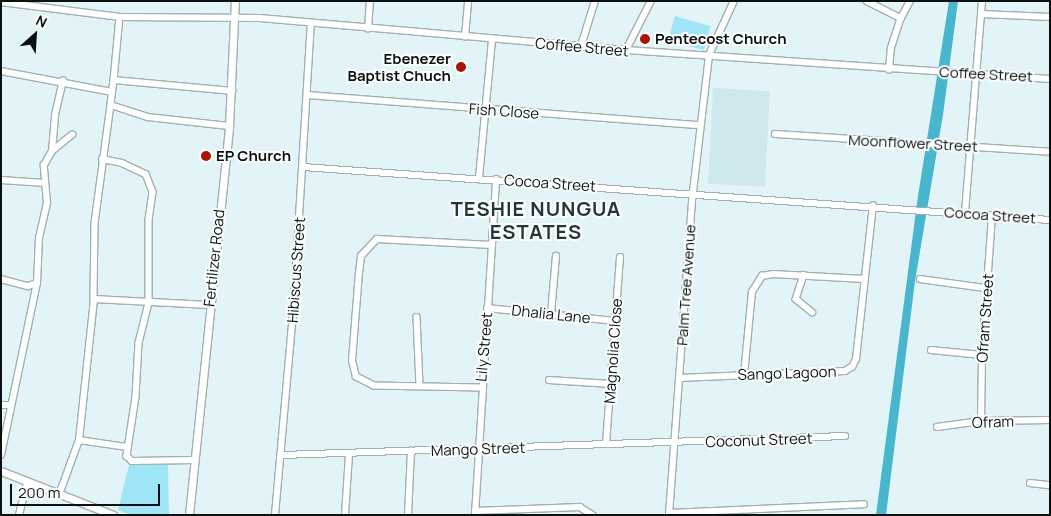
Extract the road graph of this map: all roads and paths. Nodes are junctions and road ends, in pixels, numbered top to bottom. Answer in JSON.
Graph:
{"nodes":[{"id":1,"x":235,"y":1,"type":"edge"},
{"id":2,"x":370,"y":1,"type":"edge"},
{"id":3,"x":468,"y":1,"type":"edge"},
{"id":4,"x":595,"y":1,"type":"edge"},
{"id":5,"x":643,"y":1,"type":"edge"},
{"id":6,"x":866,"y":1,"type":"edge"},
{"id":7,"x":910,"y":1,"type":"edge"},
{"id":8,"x":982,"y":1,"type":"edge"},
{"id":9,"x":1,"y":2,"type":"edge"},
{"id":10,"x":731,"y":2,"type":"edge"},
{"id":11,"x":651,"y":3,"type":"edge"},
{"id":12,"x":981,"y":14,"type":"junction"},
{"id":13,"x":120,"y":17,"type":"junction"},
{"id":14,"x":1050,"y":17,"type":"edge"},
{"id":15,"x":234,"y":18,"type":"junction"},
{"id":16,"x":901,"y":18,"type":"junction"},
{"id":17,"x":311,"y":24,"type":"junction"},
{"id":18,"x":368,"y":29,"type":"junction"},
{"id":19,"x":465,"y":37,"type":"junction"},
{"id":20,"x":492,"y":40,"type":"junction"},
{"id":21,"x":581,"y":46,"type":"junction"},
{"id":22,"x":626,"y":50,"type":"junction"},
{"id":23,"x":709,"y":55,"type":"junction"},
{"id":24,"x":889,"y":70,"type":"junction"},
{"id":25,"x":1,"y":71,"type":"edge"},
{"id":26,"x":976,"y":72,"type":"junction"},
{"id":27,"x":1050,"y":78,"type":"edge"},
{"id":28,"x":114,"y":80,"type":"junction"},
{"id":29,"x":64,"y":81,"type":"junction"},
{"id":30,"x":112,"y":92,"type":"junction"},
{"id":31,"x":232,"y":92,"type":"junction"},
{"id":32,"x":307,"y":96,"type":"junction"},
{"id":33,"x":111,"y":105,"type":"junction"},
{"id":34,"x":486,"y":109,"type":"junction"},
{"id":35,"x":700,"y":125,"type":"junction"},
{"id":36,"x":229,"y":126,"type":"junction"},
{"id":37,"x":776,"y":134,"type":"dead end"},
{"id":38,"x":72,"y":135,"type":"dead end"},
{"id":39,"x":971,"y":146,"type":"junction"},
{"id":40,"x":52,"y":151,"type":"junction"},
{"id":41,"x":1050,"y":152,"type":"edge"},
{"id":42,"x":102,"y":159,"type":"junction"},
{"id":43,"x":302,"y":167,"type":"junction"},
{"id":44,"x":479,"y":178,"type":"junction"},
{"id":45,"x":1,"y":180,"type":"edge"},
{"id":46,"x":496,"y":180,"type":"junction"},
{"id":47,"x":46,"y":183,"type":"junction"},
{"id":48,"x":693,"y":192,"type":"junction"},
{"id":49,"x":874,"y":206,"type":"junction"},
{"id":50,"x":965,"y":213,"type":"junction"},
{"id":51,"x":992,"y":215,"type":"junction"},
{"id":52,"x":1050,"y":220,"type":"edge"},
{"id":53,"x":492,"y":245,"type":"junction"},
{"id":54,"x":556,"y":256,"type":"dead end"},
{"id":55,"x":620,"y":258,"type":"dead end"},
{"id":56,"x":804,"y":275,"type":"junction"},
{"id":57,"x":1,"y":279,"type":"edge"},
{"id":58,"x":864,"y":279,"type":"junction"},
{"id":59,"x":920,"y":279,"type":"dead end"},
{"id":60,"x":37,"y":283,"type":"junction"},
{"id":61,"x":986,"y":288,"type":"junction"},
{"id":62,"x":94,"y":299,"type":"junction"},
{"id":63,"x":149,"y":303,"type":"junction"},
{"id":64,"x":209,"y":305,"type":"junction"},
{"id":65,"x":487,"y":308,"type":"junction"},
{"id":66,"x":812,"y":312,"type":"dead end"},
{"id":67,"x":551,"y":314,"type":"junction"},
{"id":68,"x":417,"y":317,"type":"dead end"},
{"id":69,"x":615,"y":321,"type":"junction"},
{"id":70,"x":931,"y":350,"type":"dead end"},
{"id":71,"x":982,"y":354,"type":"junction"},
{"id":72,"x":744,"y":375,"type":"junction"},
{"id":73,"x":680,"y":378,"type":"junction"},
{"id":74,"x":549,"y":380,"type":"dead end"},
{"id":75,"x":611,"y":384,"type":"junction"},
{"id":76,"x":420,"y":386,"type":"junction"},
{"id":77,"x":481,"y":388,"type":"junction"},
{"id":78,"x":1,"y":405,"type":"edge"},
{"id":79,"x":11,"y":405,"type":"junction"},
{"id":80,"x":1050,"y":420,"type":"edge"},
{"id":81,"x":980,"y":421,"type":"junction"},
{"id":82,"x":937,"y":426,"type":"dead end"},
{"id":83,"x":845,"y":436,"type":"dead end"},
{"id":84,"x":79,"y":440,"type":"junction"},
{"id":85,"x":674,"y":442,"type":"junction"},
{"id":86,"x":606,"y":444,"type":"junction"},
{"id":87,"x":127,"y":446,"type":"junction"},
{"id":88,"x":477,"y":449,"type":"junction"},
{"id":89,"x":411,"y":451,"type":"junction"},
{"id":90,"x":349,"y":454,"type":"junction"},
{"id":91,"x":1,"y":455,"type":"edge"},
{"id":92,"x":282,"y":455,"type":"junction"},
{"id":93,"x":194,"y":460,"type":"junction"},
{"id":94,"x":1,"y":471,"type":"edge"},
{"id":95,"x":27,"y":482,"type":"junction"},
{"id":96,"x":1030,"y":483,"type":"dead end"},
{"id":97,"x":1050,"y":485,"type":"edge"},
{"id":98,"x":58,"y":495,"type":"junction"},
{"id":99,"x":864,"y":504,"type":"dead end"},
{"id":100,"x":535,"y":512,"type":"edge"},
{"id":101,"x":475,"y":513,"type":"edge"},
{"id":102,"x":669,"y":514,"type":"edge"},
{"id":103,"x":18,"y":515,"type":"edge"},
{"id":104,"x":113,"y":515,"type":"edge"},
{"id":105,"x":189,"y":515,"type":"edge"},
{"id":106,"x":275,"y":515,"type":"edge"},
{"id":107,"x":345,"y":515,"type":"edge"},
{"id":108,"x":408,"y":515,"type":"edge"},
{"id":109,"x":592,"y":515,"type":"edge"}],
"edges":[{"from":1,"to":15,"type":"street","name":"Fertilizer Road"},
{"from":2,"to":18,"type":"street"},
{"from":3,"to":19,"type":"street"},
{"from":4,"to":21,"type":"street"},
{"from":5,"to":11,"type":"street"},
{"from":6,"to":16,"type":"street"},
{"from":7,"to":16,"type":"street"},
{"from":8,"to":12,"type":"street"},
{"from":9,"to":13,"type":"street","name":"Coffee Street"},
{"from":10,"to":23,"type":"street","name":"Palm Tree Avenue"},
{"from":11,"to":22,"type":"street"},
{"from":12,"to":14,"type":"street"},
{"from":12,"to":26,"type":"street"},
{"from":13,"to":15,"type":"street","name":"Coffee Street"},
{"from":13,"to":28,"type":"street"},
{"from":15,"to":17,"type":"street","name":"Coffee Street"},
{"from":15,"to":31,"type":"street","name":"Fertilizer Road"},
{"from":16,"to":24,"type":"street"},
{"from":17,"to":18,"type":"street","name":"Coffee Street"},
{"from":17,"to":32,"type":"street","name":"Hibiscus Street"},
{"from":18,"to":19,"type":"street","name":"Coffee Street"},
{"from":19,"to":20,"type":"street","name":"Coffee Street"},
{"from":20,"to":21,"type":"street","name":"Coffee Street"},
{"from":20,"to":34,"type":"street"},
{"from":21,"to":22,"type":"street","name":"Coffee Street"},
{"from":22,"to":23,"type":"street","name":"Coffee Street"},
{"from":23,"to":24,"type":"street","name":"Coffee Street"},
{"from":23,"to":35,"type":"street","name":"Palm Tree Avenue"},
{"from":24,"to":26,"type":"street","name":"Coffee Street"},
{"from":25,"to":29,"type":"street"},
{"from":26,"to":27,"type":"street","name":"Coffee Street"},
{"from":26,"to":39,"type":"street"},
{"from":28,"to":30,"type":"street"},
{"from":28,"to":31,"type":"street"},
{"from":29,"to":30,"type":"street"},
{"from":29,"to":40,"type":"street"},
{"from":30,"to":33,"type":"street"},
{"from":31,"to":36,"type":"street","name":"Fertilizer Road"},
{"from":32,"to":34,"type":"street","name":"Fish Close"},
{"from":32,"to":43,"type":"street","name":"Hibiscus Street"},
{"from":33,"to":36,"type":"street"},
{"from":33,"to":42,"type":"street"},
{"from":34,"to":35,"type":"street","name":"Fish Close"},
{"from":34,"to":44,"type":"street"},
{"from":35,"to":48,"type":"street","name":"Palm Tree Avenue"},
{"from":36,"to":64,"type":"street","name":"Fertilizer Road"},
{"from":37,"to":39,"type":"street","name":"Moonflower Street"},
{"from":38,"to":40,"type":"street"},
{"from":39,"to":41,"type":"street","name":"Moonflower Street"},
{"from":39,"to":50,"type":"street"},
{"from":40,"to":47,"type":"street"},
{"from":42,"to":62,"type":"street"},
{"from":42,"to":63,"type":"street"},
{"from":43,"to":44,"type":"street","name":"Cocoa Street"},
{"from":43,"to":92,"type":"street","name":"Hibiscus Street"},
{"from":44,"to":46,"type":"street","name":"Cocoa Street"},
{"from":45,"to":47,"type":"street"},
{"from":46,"to":48,"type":"street","name":"Cocoa Street"},
{"from":46,"to":53,"type":"street","name":"Lily Street"},
{"from":47,"to":60,"type":"street"},
{"from":48,"to":49,"type":"street","name":"Cocoa Street"},
{"from":48,"to":73,"type":"street","name":"Palm Tree Avenue"},
{"from":49,"to":50,"type":"street","name":"Cocoa Street"},
{"from":49,"to":58,"type":"street","name":"Sango Lagoon"},
{"from":50,"to":51,"type":"street","name":"Cocoa Street"},
{"from":51,"to":52,"type":"street","name":"Cocoa Street"},
{"from":51,"to":61,"type":"street","name":"Ofram Street"},
{"from":53,"to":65,"type":"street","name":"Lily Street"},
{"from":53,"to":76,"type":"street"},
{"from":54,"to":67,"type":"street"},
{"from":55,"to":69,"type":"street","name":"Magnolia Close"},
{"from":56,"to":58,"type":"street"},
{"from":56,"to":66,"type":"street"},
{"from":56,"to":72,"type":"street"},
{"from":57,"to":60,"type":"street"},
{"from":58,"to":72,"type":"street","name":"Sango Lagoon"},
{"from":59,"to":61,"type":"street"},
{"from":60,"to":79,"type":"street"},
{"from":61,"to":71,"type":"street","name":"Ofram Street"},
{"from":62,"to":63,"type":"street"},
{"from":62,"to":84,"type":"street"},
{"from":63,"to":64,"type":"street"},
{"from":63,"to":87,"type":"street"},
{"from":64,"to":93,"type":"street","name":"Fertilizer Road"},
{"from":65,"to":67,"type":"street","name":"Dhalia Lane"},
{"from":65,"to":77,"type":"street","name":"Lily Street"},
{"from":67,"to":69,"type":"street","name":"Dhalia Lane"},
{"from":68,"to":76,"type":"street"},
{"from":69,"to":75,"type":"street","name":"Magnolia Close"},
{"from":70,"to":71,"type":"street"},
{"from":71,"to":81,"type":"street","name":"Ofram Street"},
{"from":72,"to":73,"type":"street","name":"Sango Lagoon"},
{"from":73,"to":85,"type":"street","name":"Palm Tree Avenue"},
{"from":74,"to":75,"type":"street"},
{"from":75,"to":86,"type":"street","name":"Magnolia Close"},
{"from":76,"to":77,"type":"street"},
{"from":77,"to":88,"type":"street","name":"Lily Street"},
{"from":78,"to":79,"type":"street"},
{"from":79,"to":91,"type":"street"},
{"from":80,"to":81,"type":"street","name":"Ofram"},
{"from":81,"to":82,"type":"street","name":"Ofram"},
{"from":83,"to":85,"type":"street","name":"Coconut Street"},
{"from":84,"to":87,"type":"street"},
{"from":84,"to":98,"type":"street"},
{"from":85,"to":86,"type":"street","name":"Mango Street"},
{"from":85,"to":102,"type":"street","name":"Palm Tree Avenue"},
{"from":86,"to":88,"type":"street","name":"Mango Street"},
{"from":87,"to":93,"type":"street"},
{"from":88,"to":89,"type":"street","name":"Mango Street"},
{"from":88,"to":101,"type":"street","name":"Lily Street"},
{"from":89,"to":90,"type":"street","name":"Mango Street"},
{"from":89,"to":108,"type":"street"},
{"from":90,"to":92,"type":"street","name":"Mango Street"},
{"from":90,"to":107,"type":"street"},
{"from":92,"to":106,"type":"street","name":"Hibiscus Street"},
{"from":93,"to":105,"type":"street","name":"Fertilizer Road"},
{"from":94,"to":95,"type":"street"},
{"from":95,"to":98,"type":"street"},
{"from":95,"to":103,"type":"street"},
{"from":96,"to":97,"type":"street"},
{"from":98,"to":104,"type":"street"},
{"from":99,"to":102,"type":"street"},
{"from":100,"to":101,"type":"street"},
{"from":100,"to":109,"type":"street"}]}
